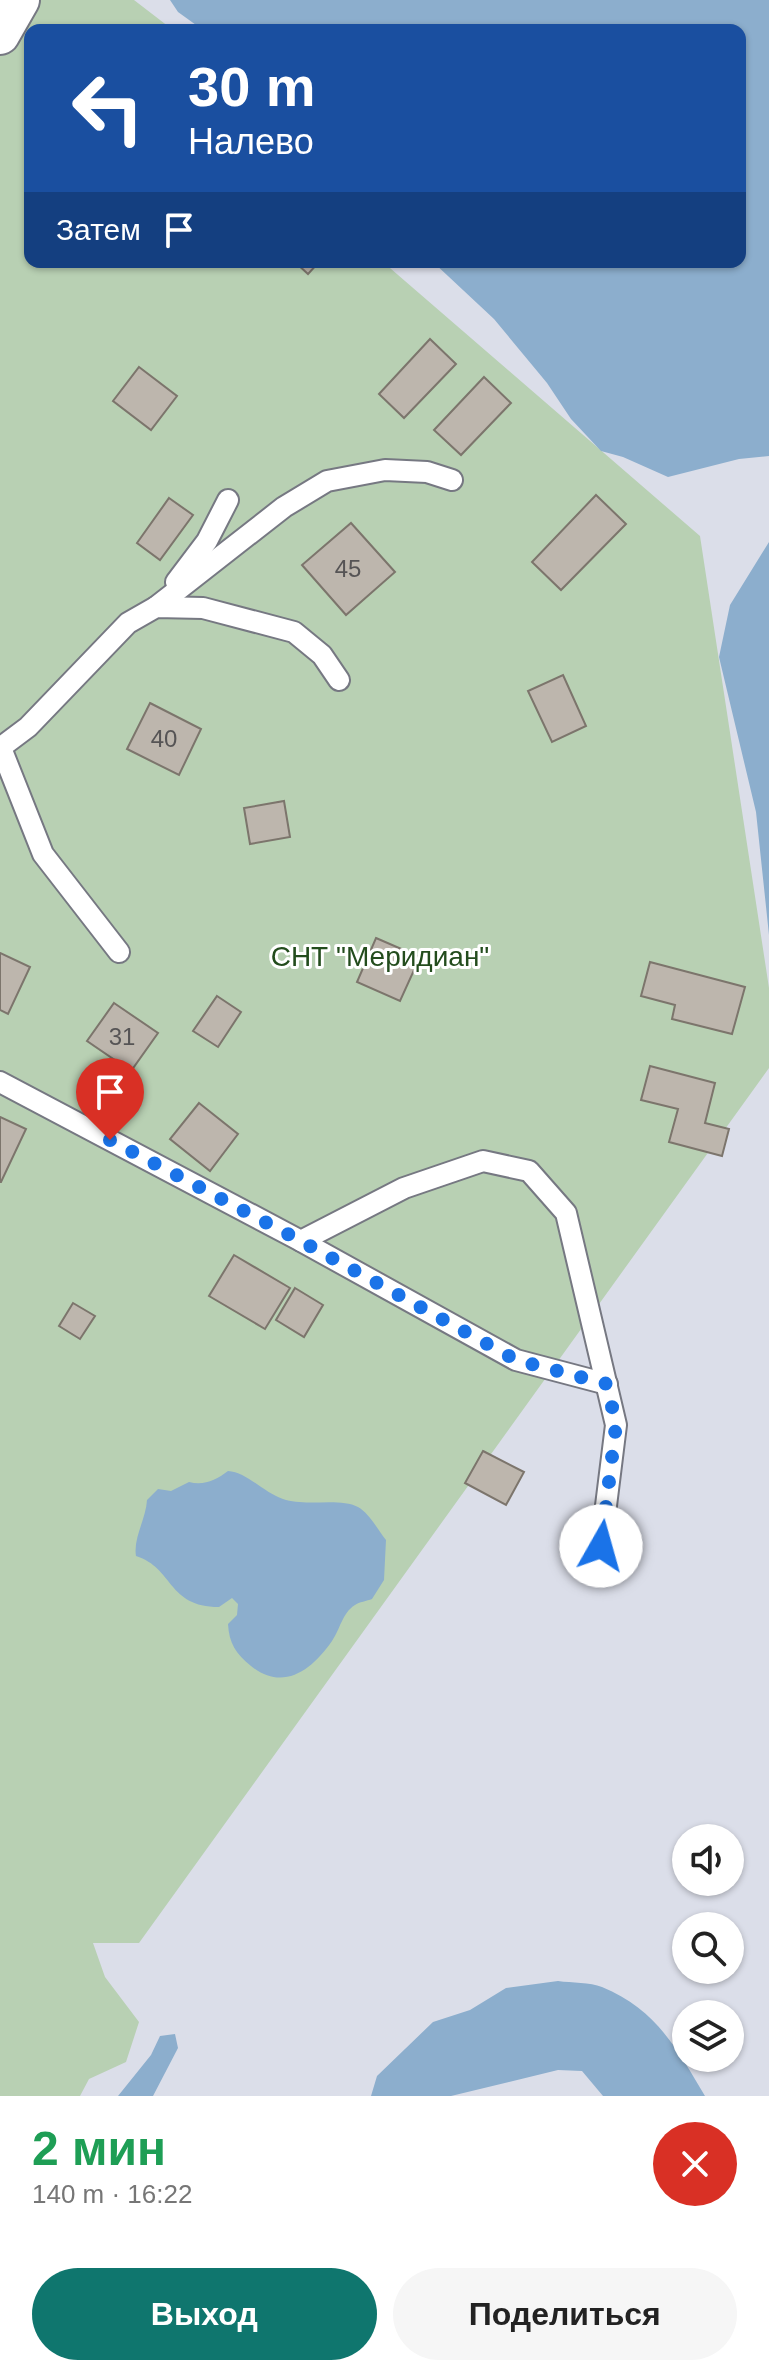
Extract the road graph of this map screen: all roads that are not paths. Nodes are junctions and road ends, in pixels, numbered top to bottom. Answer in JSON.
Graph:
{"nodes":[{"id":1,"x":20,"y":0,"type":"edge"},
{"id":2,"x":0,"y":35,"type":"edge"},
{"id":3,"x":452,"y":480,"type":"dead end"},
{"id":4,"x":228,"y":500,"type":"dead end"},
{"id":5,"x":156,"y":607,"type":"junction"},
{"id":6,"x":339,"y":680,"type":"dead end"},
{"id":7,"x":0,"y":748,"type":"edge"},
{"id":8,"x":119,"y":952,"type":"dead end"},
{"id":9,"x":0,"y":1082,"type":"edge"},
{"id":10,"x":301,"y":1241,"type":"junction"},
{"id":11,"x":607,"y":1384,"type":"junction"},
{"id":12,"x":601,"y":1546,"type":"dead end"}],
"edges":[{"from":1,"to":2,"type":"street"},
{"from":3,"to":5,"type":"lane"},
{"from":4,"to":5,"type":"lane"},
{"from":5,"to":6,"type":"lane"},
{"from":5,"to":7,"type":"lane"},
{"from":7,"to":8,"type":"lane"},
{"from":9,"to":10,"type":"lane"},
{"from":10,"to":11,"type":"lane"},
{"from":10,"to":11,"type":"lane"},
{"from":11,"to":12,"type":"lane"}]}
